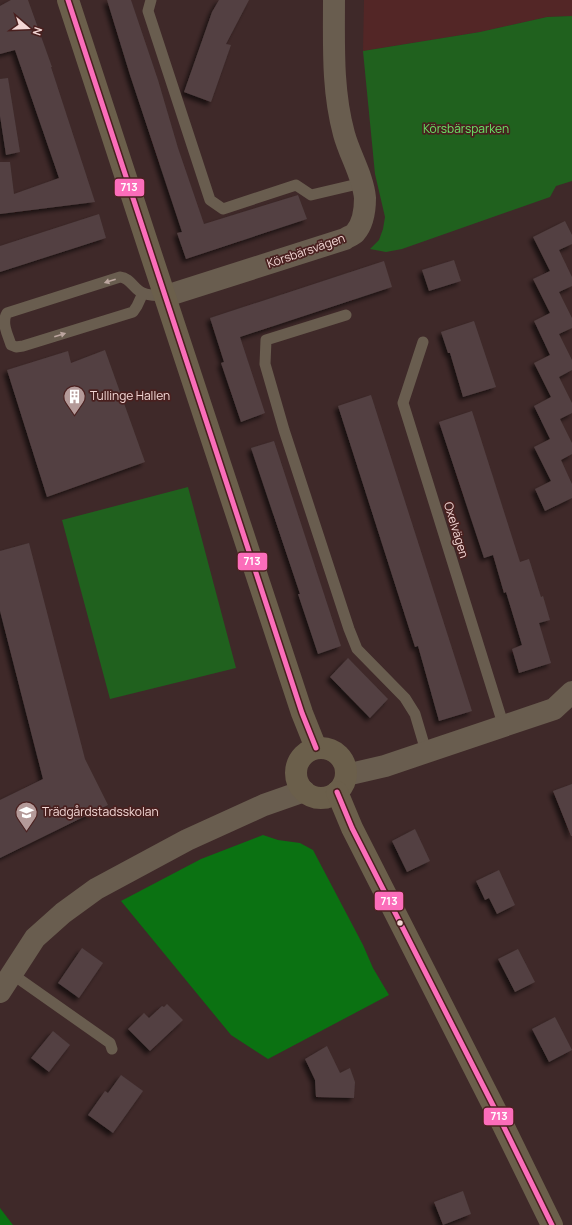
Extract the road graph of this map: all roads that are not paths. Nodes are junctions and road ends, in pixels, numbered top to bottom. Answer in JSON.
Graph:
{"nodes":[{"id":1,"x":68,"y":0,"type":"edge"},
{"id":2,"x":151,"y":0,"type":"edge"},
{"id":3,"x":334,"y":0,"type":"edge"},
{"id":4,"x":362,"y":183,"type":"junction"},
{"id":5,"x":143,"y":293,"type":"junction"},
{"id":6,"x":166,"y":296,"type":"junction"},
{"id":7,"x":346,"y":315,"type":"dead end"},
{"id":8,"x":423,"y":342,"type":"dead end"},
{"id":9,"x":572,"y":692,"type":"edge"},
{"id":10,"x":504,"y":727,"type":"junction"},
{"id":11,"x":316,"y":748,"type":"junction"},
{"id":12,"x":426,"y":751,"type":"junction"},
{"id":13,"x":342,"y":784,"type":"junction"},
{"id":14,"x":304,"y":791,"type":"junction"},
{"id":15,"x":12,"y":974,"type":"junction"},
{"id":16,"x":0,"y":992,"type":"edge"},
{"id":17,"x":112,"y":1049,"type":"dead end"},
{"id":18,"x":546,"y":1223,"type":"edge"}],
"edges":[{"from":1,"to":6,"type":"street"},
{"from":2,"to":4,"type":"lane"},
{"from":3,"to":4,"type":"street","name":"Körsbärsvägen"},
{"from":4,"to":6,"type":"street","name":"Körsbärsvägen"},
{"from":5,"to":5,"type":"lane","one_way":true},
{"from":5,"to":6,"type":"lane"},
{"from":6,"to":11,"type":"street"},
{"from":7,"to":12,"type":"lane"},
{"from":8,"to":10,"type":"lane","name":"Oxelvägen"},
{"from":9,"to":10,"type":"street"},
{"from":10,"to":12,"type":"street"},
{"from":11,"to":13,"type":"street"},
{"from":11,"to":14,"type":"street"},
{"from":12,"to":13,"type":"street"},
{"from":13,"to":14,"type":"street"},
{"from":13,"to":18,"type":"street"},
{"from":14,"to":15,"type":"street"},
{"from":15,"to":16,"type":"street"},
{"from":15,"to":17,"type":"lane"}]}
